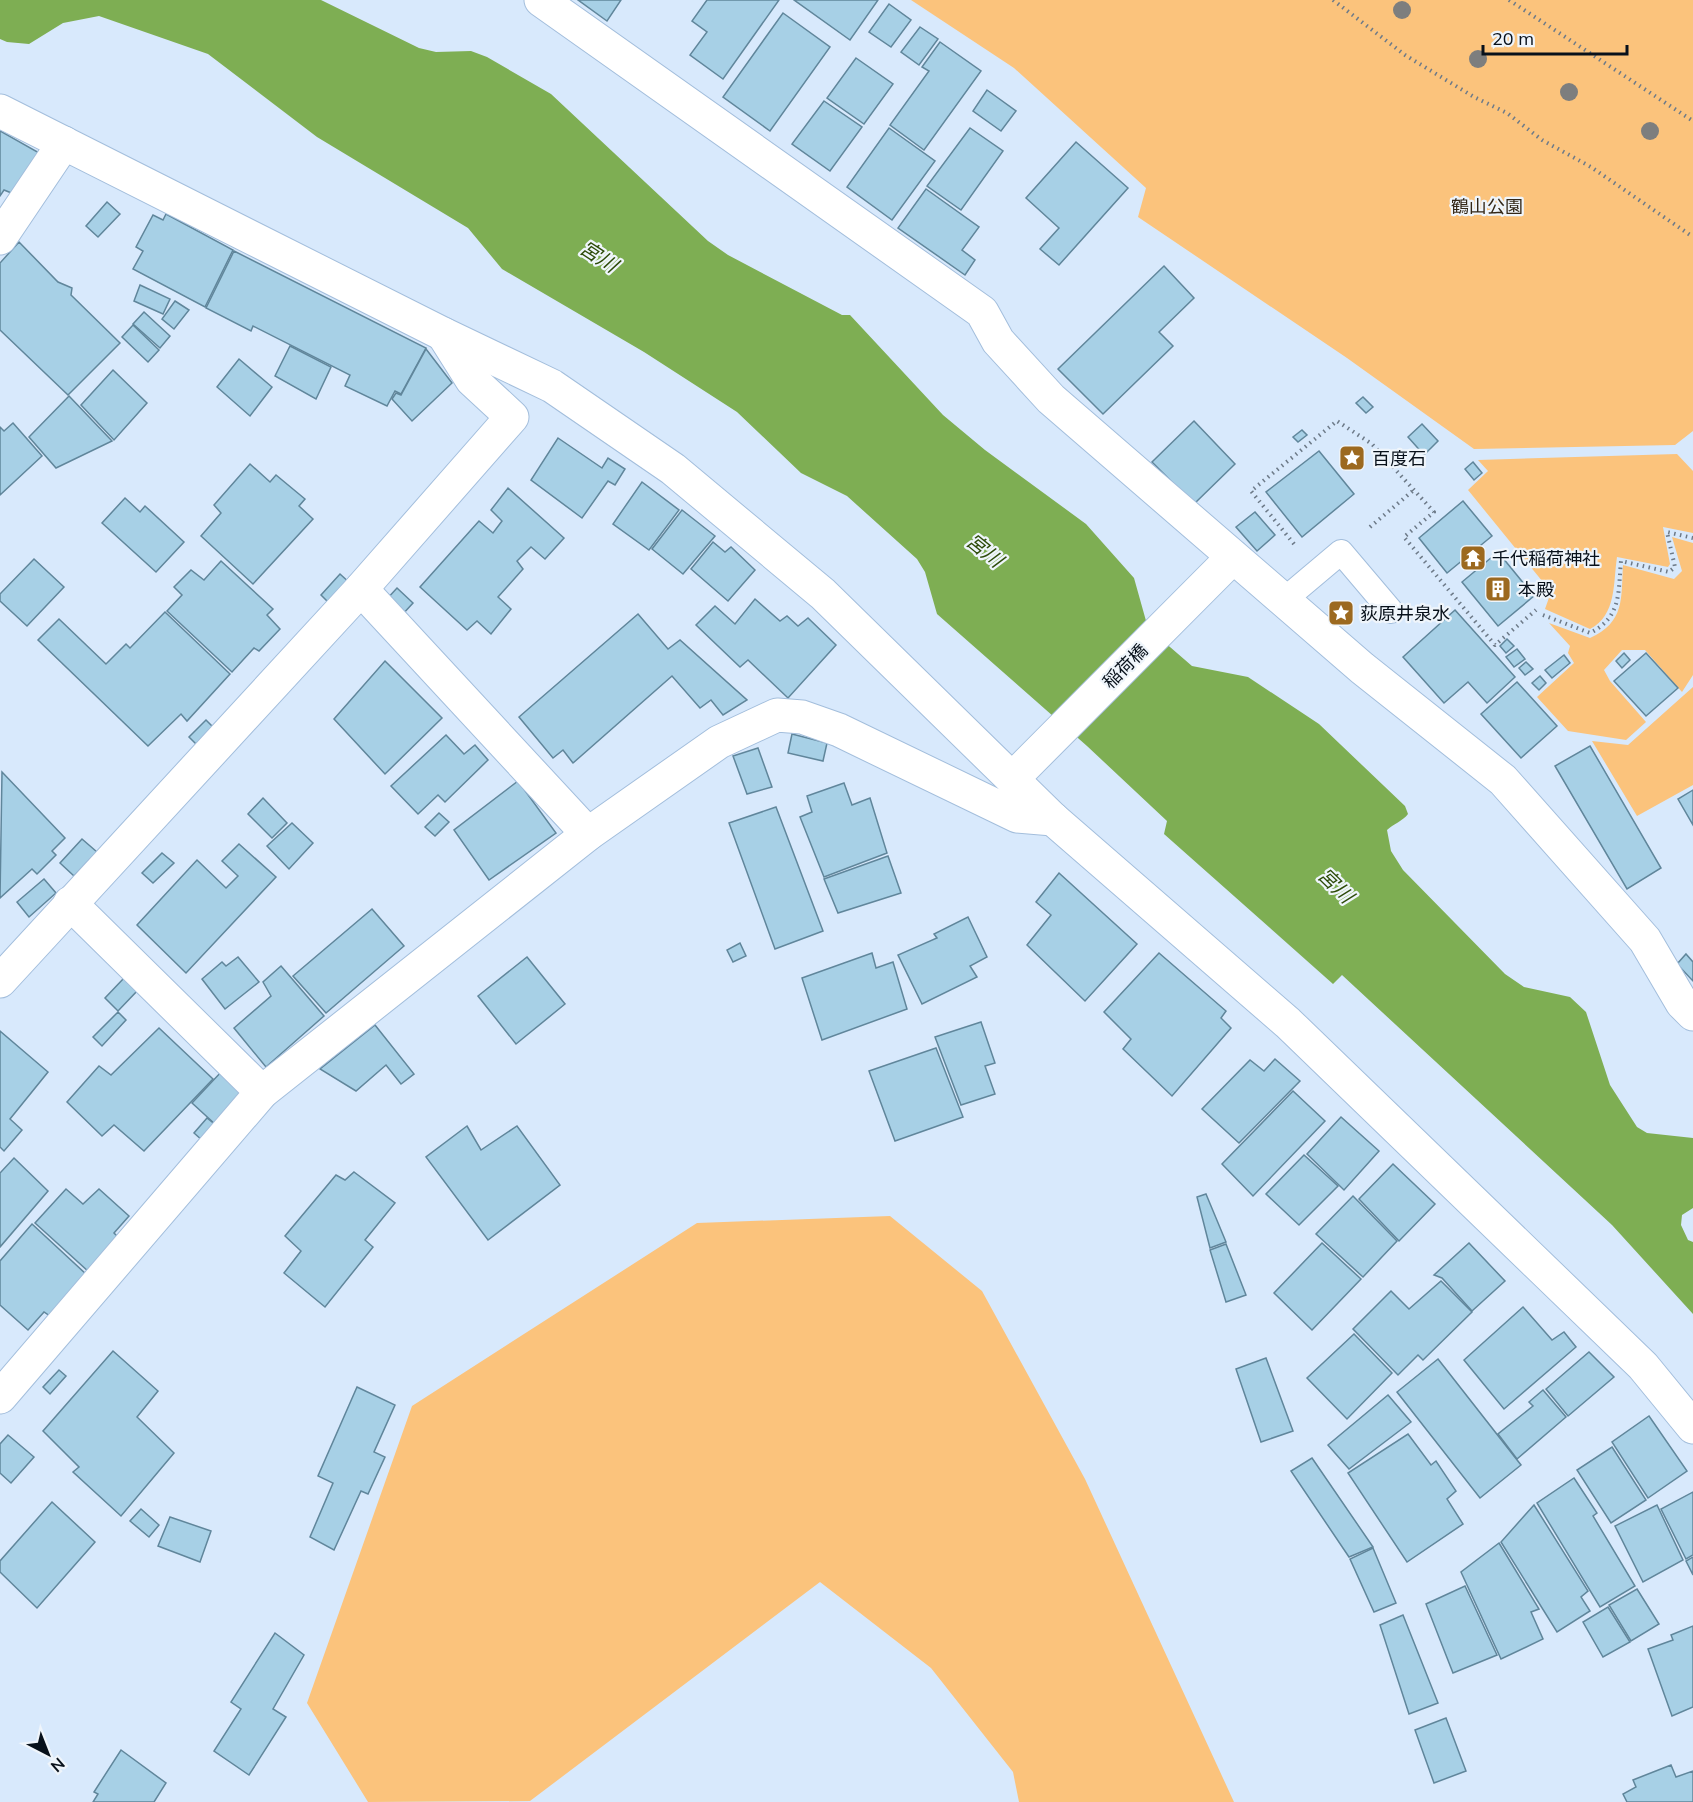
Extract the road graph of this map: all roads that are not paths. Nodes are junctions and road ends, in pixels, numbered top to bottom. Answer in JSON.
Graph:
{"nodes":[{"id":1,"x":541,"y":0,"type":"edge"},
{"id":2,"x":0,"y":111,"type":"edge"},
{"id":3,"x":64,"y":143,"type":"junction"},
{"id":4,"x":0,"y":238,"type":"edge"},
{"id":5,"x":443,"y":334,"type":"junction"},
{"id":6,"x":1230,"y":560,"type":"junction"},
{"id":7,"x":361,"y":589,"type":"junction"},
{"id":8,"x":1284,"y":600,"type":"junction"},
{"id":9,"x":1391,"y":612,"type":"dead end"},
{"id":10,"x":1017,"y":774,"type":"junction"},
{"id":11,"x":1053,"y":819,"type":"junction"},
{"id":12,"x":588,"y":834,"type":"junction"},
{"id":13,"x":70,"y":903,"type":"junction"},
{"id":14,"x":0,"y":981,"type":"edge"},
{"id":15,"x":1693,"y":1014,"type":"edge"},
{"id":16,"x":262,"y":1092,"type":"junction"},
{"id":17,"x":0,"y":1397,"type":"edge"},
{"id":18,"x":1693,"y":1427,"type":"edge"}],
"edges":[{"from":1,"to":6,"type":"street"},
{"from":2,"to":3,"type":"street"},
{"from":3,"to":4,"type":"street"},
{"from":3,"to":5,"type":"street"},
{"from":5,"to":7,"type":"street"},
{"from":5,"to":10,"type":"street"},
{"from":6,"to":8,"type":"street"},
{"from":6,"to":10,"type":"street","name":"稲荷橋"},
{"from":7,"to":12,"type":"street"},
{"from":7,"to":13,"type":"street"},
{"from":8,"to":9,"type":"lane"},
{"from":8,"to":15,"type":"street"},
{"from":10,"to":11,"type":"street"},
{"from":11,"to":12,"type":"street"},
{"from":11,"to":18,"type":"street"},
{"from":12,"to":16,"type":"street"},
{"from":13,"to":14,"type":"street"},
{"from":13,"to":16,"type":"street"},
{"from":16,"to":17,"type":"street"}]}
